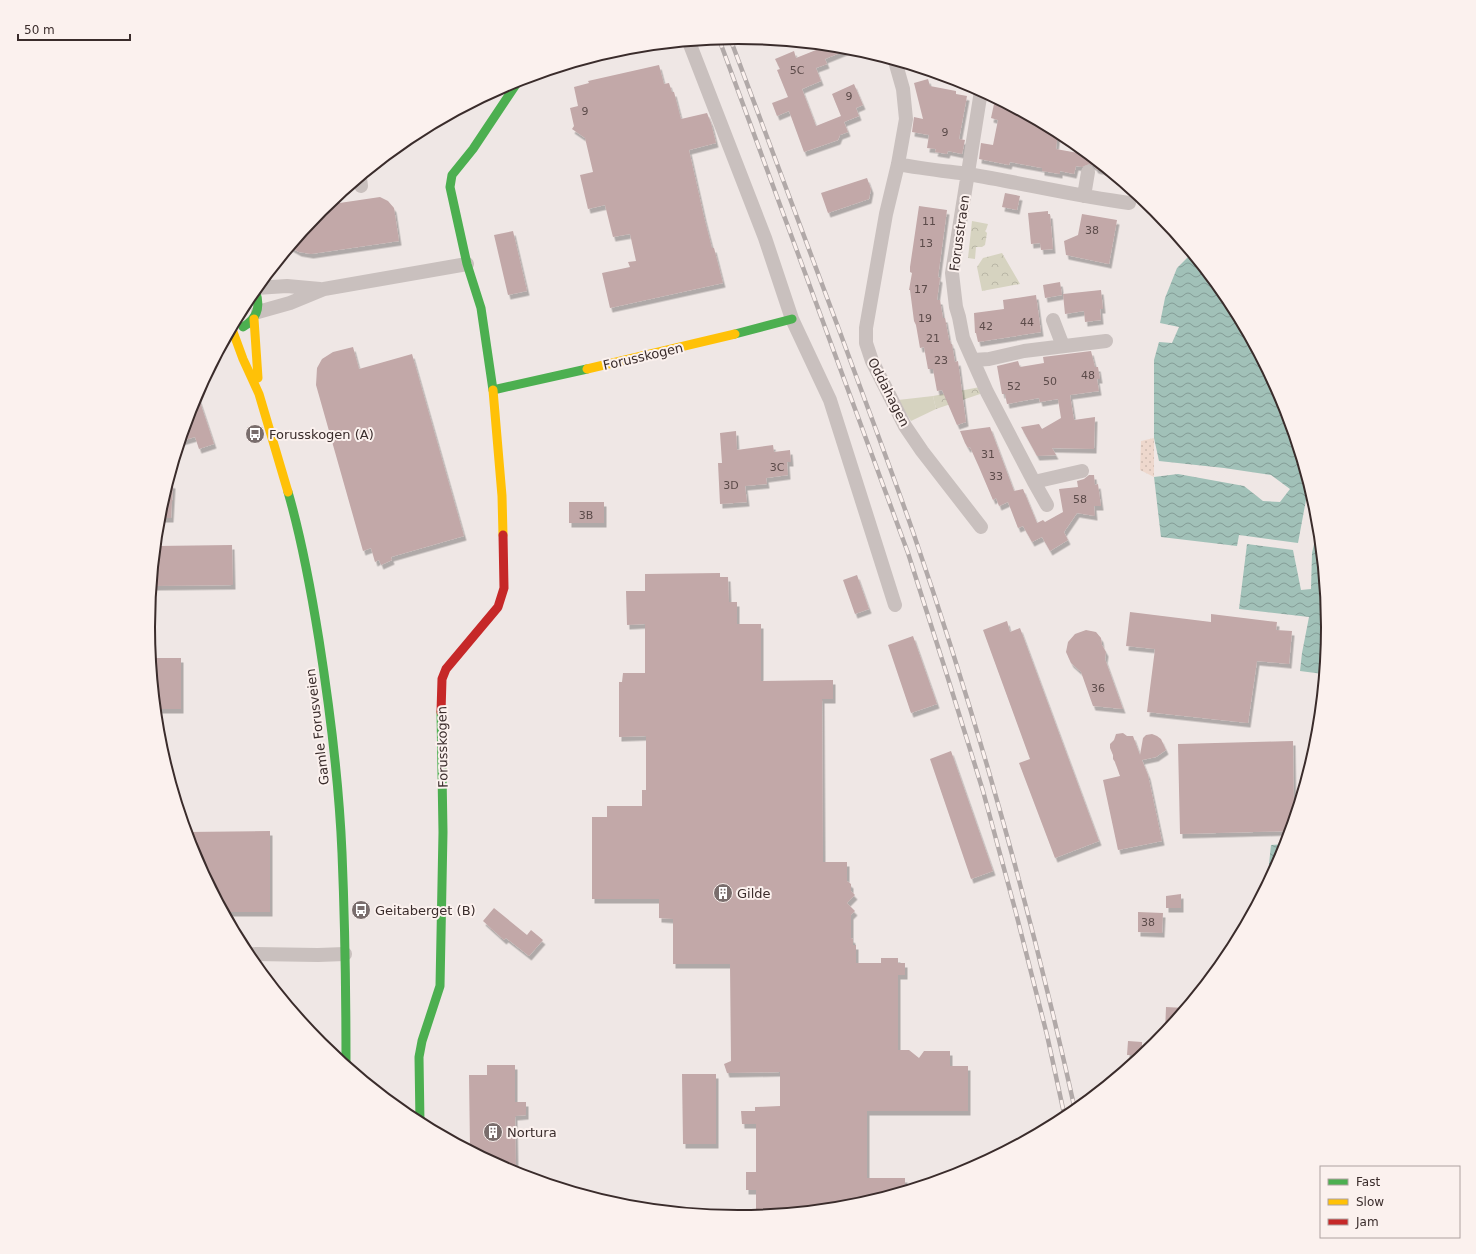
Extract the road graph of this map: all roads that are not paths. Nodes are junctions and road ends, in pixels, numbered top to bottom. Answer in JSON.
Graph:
{"nodes":[{"id":1,"x":691,"y":46,"type":"edge"},
{"id":2,"x":897,"y":66,"type":"edge"},
{"id":3,"x":513,"y":89,"type":"edge"},
{"id":4,"x":981,"y":97,"type":"edge"},
{"id":5,"x":898,"y":164,"type":"junction"},
{"id":6,"x":1088,"y":172,"type":"dead end"},
{"id":7,"x":968,"y":174,"type":"junction"},
{"id":8,"x":1084,"y":196,"type":"junction"},
{"id":9,"x":1129,"y":203,"type":"dead end"},
{"id":10,"x":467,"y":264,"type":"junction"},
{"id":11,"x":263,"y":288,"type":"edge"},
{"id":12,"x":324,"y":289,"type":"junction"},
{"id":13,"x":258,"y":297,"type":"edge"},
{"id":14,"x":256,"y":315,"type":"junction"},
{"id":15,"x":792,"y":319,"type":"junction"},
{"id":16,"x":1053,"y":320,"type":"dead end"},
{"id":17,"x":237,"y":328,"type":"edge"},
{"id":18,"x":234,"y":334,"type":"edge"},
{"id":19,"x":1106,"y":341,"type":"dead end"},
{"id":20,"x":1063,"y":346,"type":"junction"},
{"id":21,"x":973,"y":360,"type":"junction"},
{"id":22,"x":493,"y":390,"type":"junction"},
{"id":23,"x":259,"y":394,"type":"junction"},
{"id":24,"x":1082,"y":471,"type":"dead end"},
{"id":25,"x":1034,"y":482,"type":"junction"},
{"id":26,"x":1047,"y":504,"type":"dead end"},
{"id":27,"x":981,"y":527,"type":"dead end"},
{"id":28,"x":895,"y":605,"type":"dead end"},
{"id":29,"x":255,"y":954,"type":"edge"},
{"id":30,"x":345,"y":954,"type":"junction"},
{"id":31,"x":346,"y":1058,"type":"edge"},
{"id":32,"x":420,"y":1116,"type":"edge"}],
"edges":[{"from":1,"to":15,"type":"street"},
{"from":2,"to":5,"type":"street","name":"Oddahagen"},
{"from":3,"to":10,"type":"street","name":"Forusskogen"},
{"from":4,"to":7,"type":"street","name":"Forusstraen"},
{"from":5,"to":7,"type":"street"},
{"from":5,"to":27,"type":"street","name":"Oddahagen"},
{"from":6,"to":8,"type":"street"},
{"from":7,"to":8,"type":"street"},
{"from":7,"to":21,"type":"street","name":"Forusstraen"},
{"from":8,"to":9,"type":"street"},
{"from":10,"to":12,"type":"street"},
{"from":10,"to":22,"type":"street","name":"Forusskogen"},
{"from":11,"to":12,"type":"street"},
{"from":12,"to":14,"type":"street"},
{"from":13,"to":14,"type":"street","name":"Gamle Forusveien"},
{"from":14,"to":17,"type":"street"},
{"from":14,"to":23,"type":"street","name":"Gamle Forusveien"},
{"from":15,"to":22,"type":"street","name":"Forusskogen"},
{"from":15,"to":28,"type":"street"},
{"from":16,"to":20,"type":"street"},
{"from":18,"to":23,"type":"street","name":"Gamle Forusveien"},
{"from":19,"to":20,"type":"street"},
{"from":20,"to":21,"type":"street"},
{"from":21,"to":25,"type":"street","name":"Forusstraen"},
{"from":22,"to":32,"type":"street","name":"Forusskogen"},
{"from":23,"to":30,"type":"street","name":"Gamle Forusveien"},
{"from":24,"to":25,"type":"street"},
{"from":25,"to":26,"type":"street","name":"Forusstraen"},
{"from":29,"to":30,"type":"street"},
{"from":30,"to":31,"type":"street","name":"Gamle Forusveien"}]}
